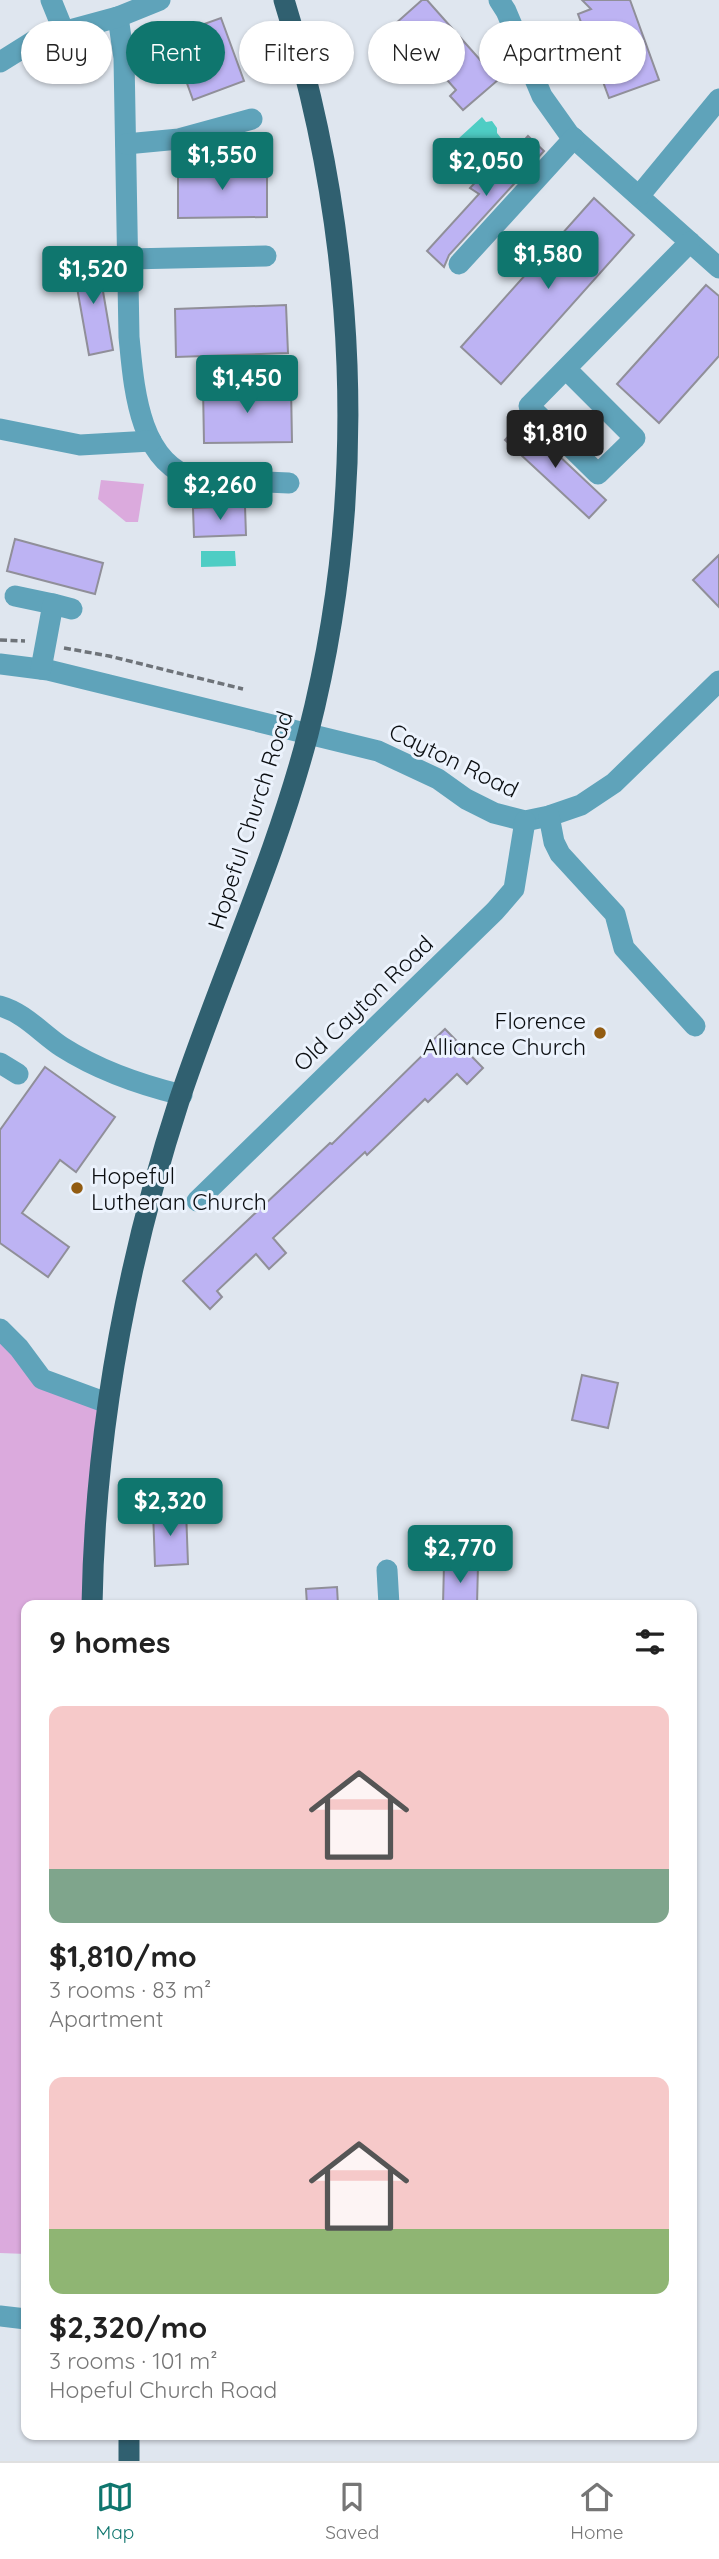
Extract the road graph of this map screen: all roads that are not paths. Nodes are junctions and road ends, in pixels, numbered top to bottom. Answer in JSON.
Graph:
{"nodes":[{"id":1,"x":51,"y":0,"type":"edge"},
{"id":2,"x":160,"y":0,"type":"edge"},
{"id":3,"x":284,"y":0,"type":"edge"},
{"id":4,"x":509,"y":4,"type":"edge"},
{"id":5,"x":118,"y":17,"type":"junction"},
{"id":6,"x":60,"y":21,"type":"edge"},
{"id":7,"x":104,"y":21,"type":"edge"},
{"id":8,"x":21,"y":49,"type":"edge"},
{"id":9,"x":0,"y":62,"type":"edge"},
{"id":10,"x":719,"y":99,"type":"edge"},
{"id":11,"x":252,"y":119,"type":"dead end"},
{"id":12,"x":575,"y":138,"type":"junction"},
{"id":13,"x":126,"y":144,"type":"junction"},
{"id":14,"x":639,"y":196,"type":"junction"},
{"id":15,"x":690,"y":242,"type":"junction"},
{"id":16,"x":266,"y":256,"type":"dead end"},
{"id":17,"x":128,"y":259,"type":"junction"},
{"id":18,"x":460,"y":264,"type":"dead end"},
{"id":19,"x":719,"y":268,"type":"edge"},
{"id":20,"x":566,"y":369,"type":"junction"},
{"id":21,"x":0,"y":429,"type":"edge"},
{"id":22,"x":151,"y":441,"type":"junction"},
{"id":23,"x":289,"y":483,"type":"dead end"},
{"id":24,"x":15,"y":596,"type":"dead end"},
{"id":25,"x":0,"y":664,"type":"edge"},
{"id":26,"x":41,"y":669,"type":"junction"},
{"id":27,"x":719,"y":681,"type":"edge"},
{"id":28,"x":308,"y":733,"type":"junction"},
{"id":29,"x":549,"y":816,"type":"junction"},
{"id":30,"x":525,"y":821,"type":"junction"},
{"id":31,"x":0,"y":1006,"type":"edge"},
{"id":32,"x":695,"y":1026,"type":"dead end"},
{"id":33,"x":181,"y":1095,"type":"junction"},
{"id":34,"x":198,"y":1201,"type":"dead end"},
{"id":35,"x":0,"y":1329,"type":"edge"},
{"id":36,"x":107,"y":1404,"type":"junction"},
{"id":37,"x":387,"y":1570,"type":"dead end"},
{"id":38,"x":92,"y":1600,"type":"edge"},
{"id":39,"x":388,"y":1600,"type":"edge"},
{"id":40,"x":0,"y":2316,"type":"edge"},
{"id":41,"x":21,"y":2318,"type":"edge"},
{"id":42,"x":129,"y":2440,"type":"edge"},
{"id":43,"x":129,"y":2461,"type":"edge"}],
"edges":[{"from":1,"to":6,"type":"street"},
{"from":2,"to":5,"type":"street"},
{"from":3,"to":28,"type":"main road","name":"Hopeful Church Road"},
{"from":4,"to":12,"type":"street"},
{"from":5,"to":7,"type":"street"},
{"from":5,"to":13,"type":"street"},
{"from":8,"to":9,"type":"street"},
{"from":10,"to":14,"type":"street"},
{"from":11,"to":13,"type":"street"},
{"from":12,"to":14,"type":"street"},
{"from":12,"to":18,"type":"street"},
{"from":13,"to":17,"type":"street"},
{"from":14,"to":15,"type":"street"},
{"from":15,"to":19,"type":"street"},
{"from":15,"to":20,"type":"street"},
{"from":16,"to":17,"type":"street"},
{"from":17,"to":22,"type":"street"},
{"from":20,"to":20,"type":"street"},
{"from":21,"to":22,"type":"street"},
{"from":22,"to":23,"type":"street"},
{"from":24,"to":26,"type":"street"},
{"from":25,"to":26,"type":"street","name":"Cayton Road"},
{"from":26,"to":28,"type":"street","name":"Cayton Road"},
{"from":27,"to":29,"type":"street","name":"Cayton Road"},
{"from":28,"to":30,"type":"street","name":"Cayton Road"},
{"from":28,"to":33,"type":"main road","name":"Hopeful Church Road"},
{"from":29,"to":30,"type":"street","name":"Cayton Road"},
{"from":29,"to":32,"type":"street"},
{"from":30,"to":34,"type":"street","name":"Old Cayton Road"},
{"from":31,"to":33,"type":"street"},
{"from":33,"to":36,"type":"main road","name":"Hopeful Church Road"},
{"from":35,"to":36,"type":"street"},
{"from":36,"to":38,"type":"main road","name":"Hopeful Church Road"},
{"from":37,"to":39,"type":"street"},
{"from":40,"to":41,"type":"street"},
{"from":42,"to":43,"type":"main road"}]}
